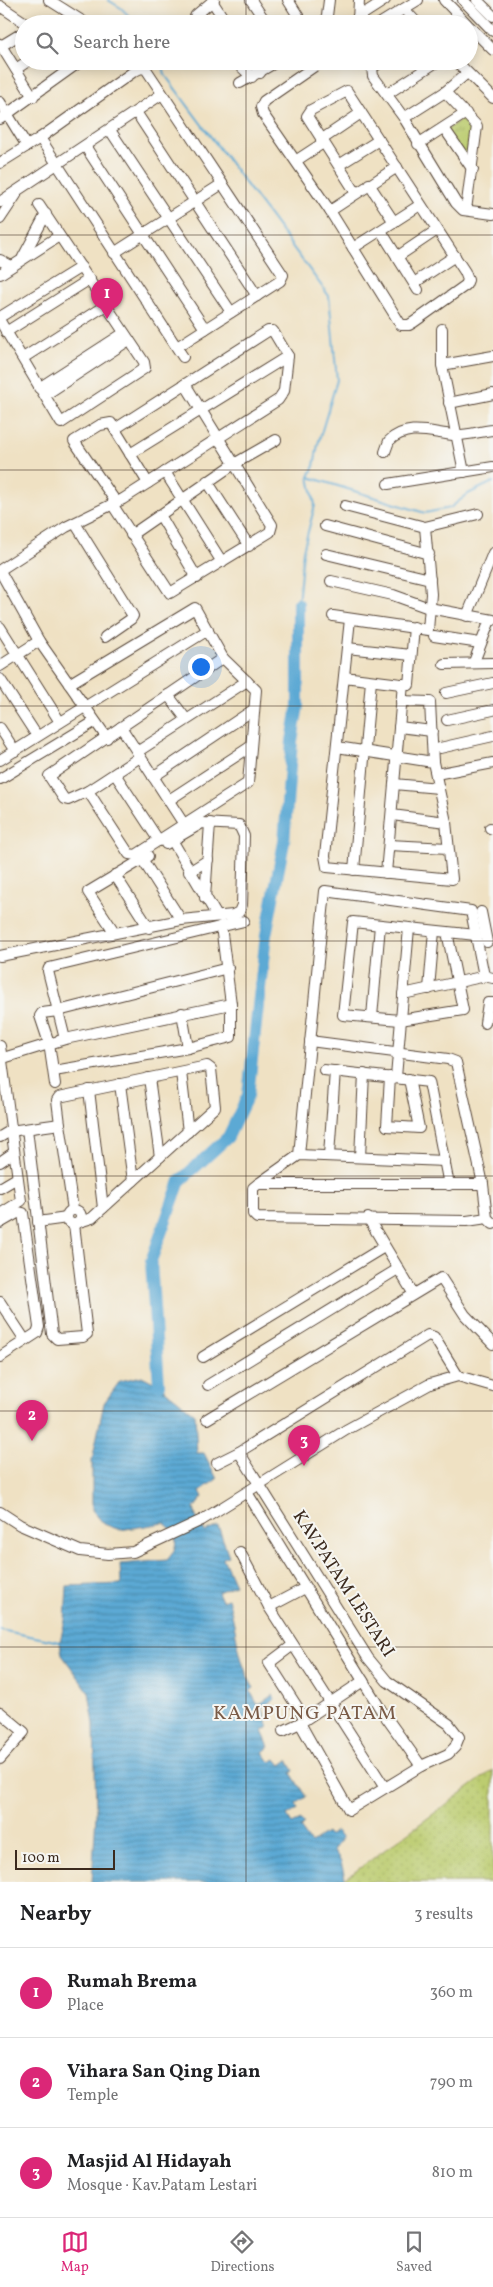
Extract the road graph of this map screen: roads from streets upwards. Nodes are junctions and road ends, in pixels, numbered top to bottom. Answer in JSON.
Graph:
{"nodes":[{"id":1,"x":48,"y":0,"type":"edge"},
{"id":2,"x":251,"y":0,"type":"edge"},
{"id":3,"x":288,"y":0,"type":"edge"},
{"id":4,"x":359,"y":0,"type":"edge"},
{"id":5,"x":385,"y":0,"type":"edge"},
{"id":6,"x":418,"y":0,"type":"edge"},
{"id":7,"x":444,"y":0,"type":"edge"},
{"id":8,"x":463,"y":0,"type":"edge"},
{"id":9,"x":477,"y":0,"type":"edge"},
{"id":10,"x":213,"y":1,"type":"edge"},
{"id":11,"x":328,"y":1,"type":"edge"},
{"id":12,"x":0,"y":6,"type":"edge"},
{"id":13,"x":404,"y":9,"type":"junction"},
{"id":14,"x":72,"y":15,"type":"edge"},
{"id":15,"x":196,"y":15,"type":"edge"},
{"id":16,"x":222,"y":15,"type":"edge"},
{"id":17,"x":261,"y":15,"type":"edge"},
{"id":18,"x":297,"y":15,"type":"edge"},
{"id":19,"x":327,"y":15,"type":"edge"},
{"id":20,"x":358,"y":15,"type":"edge"},
{"id":21,"x":366,"y":15,"type":"edge"},
{"id":22,"x":394,"y":15,"type":"edge"},
{"id":23,"x":410,"y":15,"type":"edge"},
{"id":24,"x":458,"y":15,"type":"edge"},
{"id":25,"x":478,"y":15,"type":"edge"},
{"id":26,"x":15,"y":16,"type":"edge"},
{"id":27,"x":478,"y":16,"type":"edge"},
{"id":28,"x":493,"y":16,"type":"edge"},
{"id":29,"x":493,"y":31,"type":"edge"},
{"id":30,"x":478,"y":35,"type":"edge"},
{"id":31,"x":15,"y":37,"type":"edge"},
{"id":32,"x":0,"y":45,"type":"edge"},
{"id":33,"x":493,"y":50,"type":"edge"},
{"id":34,"x":15,"y":68,"type":"edge"},
{"id":35,"x":17,"y":70,"type":"edge"},
{"id":36,"x":69,"y":70,"type":"edge"},
{"id":37,"x":138,"y":70,"type":"edge"},
{"id":38,"x":147,"y":70,"type":"edge"},
{"id":39,"x":249,"y":70,"type":"edge"},
{"id":40,"x":255,"y":70,"type":"edge"},
{"id":41,"x":264,"y":70,"type":"edge"},
{"id":42,"x":309,"y":70,"type":"edge"},
{"id":43,"x":372,"y":70,"type":"edge"},
{"id":44,"x":424,"y":70,"type":"edge"},
{"id":45,"x":464,"y":70,"type":"edge"},
{"id":46,"x":467,"y":73,"type":"junction"},
{"id":47,"x":256,"y":75,"type":"junction"},
{"id":48,"x":240,"y":83,"type":"dead end"},
{"id":49,"x":445,"y":92,"type":"junction"},
{"id":50,"x":162,"y":94,"type":"junction"},
{"id":51,"x":387,"y":94,"type":"junction"},
{"id":52,"x":33,"y":97,"type":"junction"},
{"id":53,"x":493,"y":98,"type":"edge"},
{"id":54,"x":0,"y":102,"type":"edge"},
{"id":55,"x":136,"y":112,"type":"junction"},
{"id":56,"x":361,"y":113,"type":"junction"},
{"id":57,"x":466,"y":113,"type":"junction"},
{"id":58,"x":4,"y":117,"type":"edge"},
{"id":59,"x":404,"y":118,"type":"junction"},
{"id":60,"x":444,"y":128,"type":"junction"},
{"id":61,"x":110,"y":130,"type":"junction"},
{"id":62,"x":40,"y":138,"type":"junction"},
{"id":63,"x":379,"y":140,"type":"junction"},
{"id":64,"x":322,"y":141,"type":"junction"},
{"id":65,"x":418,"y":144,"type":"junction"},
{"id":66,"x":28,"y":146,"type":"junction"},
{"id":67,"x":85,"y":146,"type":"junction"},
{"id":68,"x":296,"y":160,"type":"junction"},
{"id":69,"x":0,"y":164,"type":"edge"},
{"id":70,"x":59,"y":165,"type":"junction"},
{"id":71,"x":339,"y":165,"type":"junction"},
{"id":72,"x":397,"y":166,"type":"junction"},
{"id":73,"x":473,"y":170,"type":"junction"},
{"id":74,"x":222,"y":184,"type":"junction"},
{"id":75,"x":369,"y":184,"type":"junction"},
{"id":76,"x":18,"y":192,"type":"junction"},
{"id":77,"x":356,"y":193,"type":"junction"},
{"id":78,"x":194,"y":201,"type":"junction"},
{"id":79,"x":0,"y":202,"type":"edge"},
{"id":80,"x":39,"y":205,"type":"dead end"},
{"id":81,"x":420,"y":205,"type":"junction"},
{"id":82,"x":466,"y":210,"type":"junction"},
{"id":83,"x":330,"y":211,"type":"junction"},
{"id":84,"x":46,"y":214,"type":"junction"},
{"id":85,"x":493,"y":214,"type":"edge"},
{"id":86,"x":169,"y":217,"type":"junction"},
{"id":87,"x":0,"y":219,"type":"edge"},
{"id":88,"x":394,"y":222,"type":"junction"},
{"id":89,"x":437,"y":230,"type":"junction"},
{"id":90,"x":381,"y":231,"type":"junction"},
{"id":91,"x":142,"y":235,"type":"junction"},
{"id":92,"x":59,"y":236,"type":"junction"},
{"id":93,"x":353,"y":248,"type":"junction"},
{"id":94,"x":114,"y":252,"type":"junction"},
{"id":95,"x":455,"y":256,"type":"junction"},
{"id":96,"x":398,"y":257,"type":"junction"},
{"id":97,"x":22,"y":259,"type":"junction"},
{"id":98,"x":0,"y":260,"type":"edge"},
{"id":99,"x":11,"y":266,"type":"junction"},
{"id":100,"x":81,"y":267,"type":"junction"},
{"id":101,"x":0,"y":274,"type":"edge"},
{"id":102,"x":90,"y":280,"type":"junction"},
{"id":103,"x":257,"y":296,"type":"junction"},
{"id":104,"x":106,"y":305,"type":"junction"},
{"id":105,"x":231,"y":312,"type":"junction"},
{"id":106,"x":0,"y":319,"type":"edge"},
{"id":107,"x":204,"y":329,"type":"junction"},
{"id":108,"x":442,"y":329,"type":"dead end"},
{"id":109,"x":6,"y":332,"type":"junction"},
{"id":110,"x":127,"y":336,"type":"junction"},
{"id":111,"x":177,"y":347,"type":"junction"},
{"id":112,"x":288,"y":356,"type":"junction"},
{"id":113,"x":493,"y":356,"type":"edge"},
{"id":114,"x":183,"y":357,"type":"dead end"},
{"id":115,"x":23,"y":358,"type":"junction"},
{"id":116,"x":442,"y":365,"type":"junction"},
{"id":117,"x":185,"y":384,"type":"junction"},
{"id":118,"x":42,"y":391,"type":"junction"},
{"id":119,"x":493,"y":394,"type":"edge"},
{"id":120,"x":449,"y":402,"type":"junction"},
{"id":121,"x":202,"y":409,"type":"junction"},
{"id":122,"x":115,"y":429,"type":"junction"},
{"id":123,"x":493,"y":430,"type":"edge"},
{"id":124,"x":454,"y":435,"type":"junction"},
{"id":125,"x":219,"y":436,"type":"junction"},
{"id":126,"x":276,"y":440,"type":"dead end"},
{"id":127,"x":385,"y":452,"type":"dead end"},
{"id":128,"x":130,"y":454,"type":"junction"},
{"id":129,"x":234,"y":464,"type":"junction"},
{"id":130,"x":493,"y":467,"type":"edge"},
{"id":131,"x":165,"y":472,"type":"junction"},
{"id":132,"x":464,"y":472,"type":"junction"},
{"id":133,"x":207,"y":482,"type":"junction"},
{"id":134,"x":148,"y":483,"type":"junction"},
{"id":135,"x":388,"y":484,"type":"dead end"},
{"id":136,"x":183,"y":500,"type":"junction"},
{"id":137,"x":114,"y":503,"type":"junction"},
{"id":138,"x":345,"y":506,"type":"dead end"},
{"id":139,"x":478,"y":514,"type":"dead end"},
{"id":140,"x":160,"y":515,"type":"junction"},
{"id":141,"x":75,"y":523,"type":"junction"},
{"id":142,"x":325,"y":526,"type":"dead end"},
{"id":143,"x":425,"y":527,"type":"junction"},
{"id":144,"x":131,"y":535,"type":"junction"},
{"id":145,"x":249,"y":546,"type":"junction"},
{"id":146,"x":493,"y":553,"type":"edge"},
{"id":147,"x":326,"y":554,"type":"dead end"},
{"id":148,"x":429,"y":554,"type":"junction"},
{"id":149,"x":222,"y":562,"type":"junction"},
{"id":150,"x":0,"y":571,"type":"edge"},
{"id":151,"x":197,"y":578,"type":"junction"},
{"id":152,"x":430,"y":579,"type":"junction"},
{"id":153,"x":331,"y":582,"type":"dead end"},
{"id":154,"x":429,"y":608,"type":"junction"},
{"id":155,"x":333,"y":616,"type":"dead end"},
{"id":156,"x":467,"y":616,"type":"junction"},
{"id":157,"x":350,"y":619,"type":"junction"},
{"id":158,"x":492,"y":620,"type":"edge"},
{"id":159,"x":0,"y":628,"type":"edge"},
{"id":160,"x":414,"y":628,"type":"junction"},
{"id":161,"x":208,"y":630,"type":"junction"},
{"id":162,"x":434,"y":636,"type":"dead end"},
{"id":163,"x":104,"y":637,"type":"dead end"},
{"id":164,"x":39,"y":641,"type":"junction"},
{"id":165,"x":480,"y":643,"type":"junction"},
{"id":166,"x":347,"y":648,"type":"junction"},
{"id":167,"x":411,"y":655,"type":"junction"},
{"id":168,"x":18,"y":656,"type":"junction"},
{"id":169,"x":223,"y":658,"type":"junction"},
{"id":170,"x":474,"y":662,"type":"junction"},
{"id":171,"x":493,"y":663,"type":"edge"},
{"id":172,"x":444,"y":664,"type":"dead end"},
{"id":173,"x":0,"y":666,"type":"edge"},
{"id":174,"x":344,"y":678,"type":"junction"},
{"id":175,"x":0,"y":679,"type":"edge"},
{"id":176,"x":248,"y":681,"type":"junction"},
{"id":177,"x":371,"y":681,"type":"junction"},
{"id":178,"x":493,"y":683,"type":"edge"},
{"id":179,"x":69,"y":684,"type":"junction"},
{"id":180,"x":403,"y":684,"type":"junction"},
{"id":181,"x":446,"y":693,"type":"dead end"},
{"id":182,"x":168,"y":695,"type":"junction"},
{"id":183,"x":401,"y":701,"type":"junction"},
{"id":184,"x":85,"y":708,"type":"junction"},
{"id":185,"x":253,"y":710,"type":"junction"},
{"id":186,"x":493,"y":710,"type":"edge"},
{"id":187,"x":186,"y":719,"type":"junction"},
{"id":188,"x":447,"y":720,"type":"dead end"},
{"id":189,"x":60,"y":722,"type":"junction"},
{"id":190,"x":94,"y":722,"type":"junction"},
{"id":191,"x":399,"y":727,"type":"junction"},
{"id":192,"x":0,"y":728,"type":"edge"},
{"id":193,"x":121,"y":728,"type":"junction"},
{"id":194,"x":432,"y":732,"type":"junction"},
{"id":195,"x":37,"y":736,"type":"junction"},
{"id":196,"x":493,"y":736,"type":"edge"},
{"id":197,"x":107,"y":738,"type":"junction"},
{"id":198,"x":250,"y":747,"type":"junction"},
{"id":199,"x":337,"y":747,"type":"junction"},
{"id":200,"x":440,"y":748,"type":"dead end"},
{"id":201,"x":15,"y":750,"type":"junction"},
{"id":202,"x":365,"y":752,"type":"junction"},
{"id":203,"x":139,"y":755,"type":"junction"},
{"id":204,"x":396,"y":756,"type":"junction"},
{"id":205,"x":0,"y":760,"type":"edge"},
{"id":206,"x":433,"y":762,"type":"junction"},
{"id":207,"x":493,"y":763,"type":"edge"},
{"id":208,"x":115,"y":774,"type":"junction"},
{"id":209,"x":436,"y":774,"type":"junction"},
{"id":210,"x":154,"y":777,"type":"junction"},
{"id":211,"x":0,"y":779,"type":"edge"},
{"id":212,"x":394,"y":784,"type":"junction"},
{"id":213,"x":439,"y":788,"type":"junction"},
{"id":214,"x":88,"y":791,"type":"junction"},
{"id":215,"x":169,"y":800,"type":"junction"},
{"id":216,"x":392,"y":815,"type":"junction"},
{"id":217,"x":446,"y":822,"type":"junction"},
{"id":218,"x":210,"y":823,"type":"junction"},
{"id":219,"x":186,"y":827,"type":"junction"},
{"id":220,"x":172,"y":840,"type":"junction"},
{"id":221,"x":159,"y":841,"type":"junction"},
{"id":222,"x":389,"y":845,"type":"junction"},
{"id":223,"x":448,"y":848,"type":"junction"},
{"id":224,"x":142,"y":859,"type":"junction"},
{"id":225,"x":208,"y":860,"type":"junction"},
{"id":226,"x":354,"y":870,"type":"junction"},
{"id":227,"x":189,"y":872,"type":"junction"},
{"id":228,"x":386,"y":873,"type":"junction"},
{"id":229,"x":115,"y":875,"type":"junction"},
{"id":230,"x":205,"y":898,"type":"junction"},
{"id":231,"x":476,"y":911,"type":"junction"},
{"id":232,"x":493,"y":915,"type":"edge"},
{"id":233,"x":181,"y":920,"type":"junction"},
{"id":234,"x":219,"y":921,"type":"junction"},
{"id":235,"x":244,"y":921,"type":"dead end"},
{"id":236,"x":380,"y":925,"type":"junction"},
{"id":237,"x":149,"y":928,"type":"junction"},
{"id":238,"x":409,"y":928,"type":"junction"},
{"id":239,"x":434,"y":931,"type":"junction"},
{"id":240,"x":447,"y":932,"type":"junction"},
{"id":241,"x":115,"y":933,"type":"junction"},
{"id":242,"x":476,"y":936,"type":"junction"},
{"id":243,"x":487,"y":942,"type":"dead end"},
{"id":244,"x":0,"y":956,"type":"edge"},
{"id":245,"x":228,"y":968,"type":"junction"},
{"id":246,"x":489,"y":977,"type":"edge"},
{"id":247,"x":458,"y":982,"type":"junction"},
{"id":248,"x":429,"y":989,"type":"junction"},
{"id":249,"x":403,"y":994,"type":"junction"},
{"id":250,"x":493,"y":1003,"type":"edge"},
{"id":251,"x":231,"y":1004,"type":"junction"},
{"id":252,"x":58,"y":1012,"type":"junction"},
{"id":253,"x":182,"y":1013,"type":"junction"},
{"id":254,"x":372,"y":1018,"type":"junction"},
{"id":255,"x":400,"y":1020,"type":"junction"},
{"id":256,"x":485,"y":1022,"type":"dead end"},
{"id":257,"x":65,"y":1039,"type":"junction"},
{"id":258,"x":310,"y":1041,"type":"junction"},
{"id":259,"x":49,"y":1043,"type":"junction"},
{"id":260,"x":0,"y":1046,"type":"edge"},
{"id":261,"x":188,"y":1048,"type":"junction"},
{"id":262,"x":398,"y":1052,"type":"junction"},
{"id":263,"x":2,"y":1058,"type":"edge"},
{"id":264,"x":54,"y":1072,"type":"junction"},
{"id":265,"x":181,"y":1072,"type":"junction"},
{"id":266,"x":364,"y":1074,"type":"junction"},
{"id":267,"x":393,"y":1077,"type":"junction"},
{"id":268,"x":149,"y":1078,"type":"junction"},
{"id":269,"x":409,"y":1079,"type":"junction"},
{"id":270,"x":3,"y":1082,"type":"edge"},
{"id":271,"x":55,"y":1084,"type":"dead end"},
{"id":272,"x":120,"y":1084,"type":"junction"},
{"id":273,"x":89,"y":1090,"type":"junction"},
{"id":274,"x":3,"y":1098,"type":"edge"},
{"id":275,"x":60,"y":1124,"type":"junction"},
{"id":276,"x":27,"y":1129,"type":"junction"},
{"id":277,"x":10,"y":1131,"type":"junction"},
{"id":278,"x":188,"y":1132,"type":"junction"},
{"id":279,"x":0,"y":1137,"type":"edge"},
{"id":280,"x":13,"y":1154,"type":"junction"},
{"id":281,"x":299,"y":1155,"type":"junction"},
{"id":282,"x":329,"y":1155,"type":"junction"},
{"id":283,"x":160,"y":1157,"type":"junction"},
{"id":284,"x":360,"y":1157,"type":"junction"},
{"id":285,"x":445,"y":1161,"type":"junction"},
{"id":286,"x":0,"y":1162,"type":"edge"},
{"id":287,"x":17,"y":1178,"type":"junction"},
{"id":288,"x":133,"y":1181,"type":"junction"},
{"id":289,"x":258,"y":1184,"type":"junction"},
{"id":290,"x":449,"y":1184,"type":"junction"},
{"id":291,"x":483,"y":1184,"type":"junction"},
{"id":292,"x":0,"y":1188,"type":"edge"},
{"id":293,"x":103,"y":1208,"type":"junction"},
{"id":294,"x":0,"y":1214,"type":"edge"},
{"id":295,"x":73,"y":1218,"type":"junction"},
{"id":296,"x":368,"y":1218,"type":"junction"},
{"id":297,"x":490,"y":1221,"type":"edge"},
{"id":298,"x":38,"y":1222,"type":"junction"},
{"id":299,"x":0,"y":1223,"type":"edge"},
{"id":300,"x":384,"y":1247,"type":"junction"},
{"id":301,"x":398,"y":1269,"type":"junction"},
{"id":302,"x":413,"y":1293,"type":"junction"},
{"id":303,"x":0,"y":1302,"type":"edge"},
{"id":304,"x":25,"y":1340,"type":"junction"},
{"id":305,"x":493,"y":1344,"type":"edge"},
{"id":306,"x":1,"y":1352,"type":"edge"},
{"id":307,"x":204,"y":1357,"type":"dead end"},
{"id":308,"x":458,"y":1376,"type":"junction"},
{"id":309,"x":208,"y":1385,"type":"dead end"},
{"id":310,"x":493,"y":1386,"type":"edge"},
{"id":311,"x":207,"y":1419,"type":"dead end"},
{"id":312,"x":239,"y":1452,"type":"junction"},
{"id":313,"x":217,"y":1463,"type":"dead end"},
{"id":314,"x":259,"y":1486,"type":"junction"},
{"id":315,"x":248,"y":1494,"type":"junction"},
{"id":316,"x":0,"y":1512,"type":"edge"},
{"id":317,"x":240,"y":1552,"type":"dead end"},
{"id":318,"x":305,"y":1588,"type":"junction"},
{"id":319,"x":269,"y":1607,"type":"junction"},
{"id":320,"x":294,"y":1645,"type":"junction"},
{"id":321,"x":363,"y":1681,"type":"junction"},
{"id":322,"x":331,"y":1703,"type":"junction"},
{"id":323,"x":0,"y":1712,"type":"edge"},
{"id":324,"x":302,"y":1721,"type":"junction"},
{"id":325,"x":283,"y":1731,"type":"dead end"},
{"id":326,"x":0,"y":1759,"type":"edge"},
{"id":327,"x":421,"y":1766,"type":"junction"},
{"id":328,"x":385,"y":1788,"type":"junction"}],
"edges":[{"from":1,"to":14,"type":"street"},
{"from":2,"to":17,"type":"street"},
{"from":3,"to":18,"type":"street"},
{"from":4,"to":20,"type":"street"},
{"from":5,"to":21,"type":"street"},
{"from":6,"to":13,"type":"street"},
{"from":7,"to":24,"type":"street"},
{"from":8,"to":25,"type":"street"},
{"from":9,"to":28,"type":"street"},
{"from":10,"to":15,"type":"street"},
{"from":10,"to":16,"type":"street"},
{"from":11,"to":19,"type":"street"},
{"from":12,"to":26,"type":"street"},
{"from":13,"to":22,"type":"street"},
{"from":13,"to":23,"type":"street"},
{"from":27,"to":29,"type":"street"},
{"from":30,"to":33,"type":"street"},
{"from":31,"to":32,"type":"street"},
{"from":32,"to":34,"type":"street"},
{"from":35,"to":52,"type":"street"},
{"from":36,"to":52,"type":"street"},
{"from":37,"to":62,"type":"street"},
{"from":38,"to":50,"type":"street"},
{"from":39,"to":47,"type":"street"},
{"from":40,"to":47,"type":"street"},
{"from":41,"to":47,"type":"street"},
{"from":42,"to":68,"type":"street"},
{"from":43,"to":51,"type":"street"},
{"from":44,"to":51,"type":"street"},
{"from":45,"to":46,"type":"street"},
{"from":46,"to":49,"type":"street"},
{"from":46,"to":53,"type":"street"},
{"from":47,"to":48,"type":"street"},
{"from":49,"to":57,"type":"street"},
{"from":49,"to":59,"type":"street"},
{"from":50,"to":55,"type":"street"},
{"from":50,"to":74,"type":"street"},
{"from":51,"to":59,"type":"street"},
{"from":52,"to":58,"type":"street"},
{"from":54,"to":58,"type":"street"},
{"from":55,"to":61,"type":"street"},
{"from":55,"to":78,"type":"street"},
{"from":56,"to":63,"type":"street"},
{"from":56,"to":64,"type":"street"},
{"from":56,"to":64,"type":"street"},
{"from":57,"to":60,"type":"street"},
{"from":57,"to":73,"type":"street"},
{"from":58,"to":66,"type":"street"},
{"from":59,"to":65,"type":"street"},
{"from":60,"to":65,"type":"street"},
{"from":60,"to":73,"type":"street"},
{"from":61,"to":67,"type":"street"},
{"from":61,"to":86,"type":"street"},
{"from":62,"to":66,"type":"street"},
{"from":62,"to":70,"type":"street"},
{"from":63,"to":71,"type":"street"},
{"from":63,"to":72,"type":"street"},
{"from":64,"to":68,"type":"street"},
{"from":64,"to":71,"type":"street"},
{"from":65,"to":82,"type":"street"},
{"from":66,"to":69,"type":"street"},
{"from":67,"to":70,"type":"street"},
{"from":67,"to":91,"type":"street"},
{"from":68,"to":83,"type":"street"},
{"from":70,"to":76,"type":"street"},
{"from":70,"to":94,"type":"street"},
{"from":71,"to":77,"type":"street"},
{"from":72,"to":75,"type":"street"},
{"from":72,"to":81,"type":"street"},
{"from":73,"to":82,"type":"street"},
{"from":74,"to":78,"type":"street"},
{"from":74,"to":103,"type":"street"},
{"from":75,"to":77,"type":"street"},
{"from":75,"to":88,"type":"street"},
{"from":76,"to":79,"type":"street"},
{"from":76,"to":87,"type":"street"},
{"from":77,"to":83,"type":"street"},
{"from":78,"to":86,"type":"street"},
{"from":78,"to":103,"type":"street"},
{"from":80,"to":84,"type":"street"},
{"from":81,"to":88,"type":"street"},
{"from":81,"to":89,"type":"street"},
{"from":82,"to":85,"type":"street"},
{"from":83,"to":93,"type":"street"},
{"from":84,"to":92,"type":"street"},
{"from":84,"to":97,"type":"street"},
{"from":86,"to":91,"type":"street"},
{"from":86,"to":105,"type":"street"},
{"from":88,"to":90,"type":"street"},
{"from":89,"to":95,"type":"street"},
{"from":89,"to":96,"type":"street"},
{"from":90,"to":93,"type":"street"},
{"from":90,"to":96,"type":"street"},
{"from":91,"to":94,"type":"street"},
{"from":91,"to":107,"type":"street"},
{"from":92,"to":97,"type":"street"},
{"from":92,"to":100,"type":"street"},
{"from":93,"to":95,"type":"street"},
{"from":94,"to":111,"type":"street"},
{"from":95,"to":96,"type":"street"},
{"from":97,"to":99,"type":"street"},
{"from":98,"to":99,"type":"street"},
{"from":99,"to":101,"type":"street"},
{"from":100,"to":102,"type":"street"},
{"from":100,"to":106,"type":"street"},
{"from":102,"to":104,"type":"street"},
{"from":102,"to":109,"type":"street"},
{"from":103,"to":105,"type":"street"},
{"from":104,"to":110,"type":"street"},
{"from":104,"to":115,"type":"street"},
{"from":105,"to":107,"type":"street"},
{"from":106,"to":109,"type":"street"},
{"from":107,"to":111,"type":"street"},
{"from":108,"to":116,"type":"street"},
{"from":109,"to":115,"type":"street"},
{"from":110,"to":118,"type":"street"},
{"from":110,"to":118,"type":"street"},
{"from":111,"to":114,"type":"street"},
{"from":112,"to":117,"type":"street"},
{"from":112,"to":121,"type":"street"},
{"from":112,"to":125,"type":"street"},
{"from":113,"to":116,"type":"street"},
{"from":115,"to":118,"type":"street"},
{"from":116,"to":120,"type":"street"},
{"from":117,"to":121,"type":"street"},
{"from":117,"to":122,"type":"street"},
{"from":119,"to":120,"type":"street"},
{"from":120,"to":124,"type":"street"},
{"from":121,"to":125,"type":"street"},
{"from":121,"to":128,"type":"street"},
{"from":122,"to":128,"type":"street"},
{"from":122,"to":137,"type":"street"},
{"from":123,"to":124,"type":"street"},
{"from":124,"to":127,"type":"street"},
{"from":124,"to":132,"type":"street"},
{"from":125,"to":129,"type":"street"},
{"from":125,"to":131,"type":"street"},
{"from":126,"to":129,"type":"street"},
{"from":128,"to":134,"type":"street"},
{"from":129,"to":133,"type":"street"},
{"from":129,"to":145,"type":"street"},
{"from":130,"to":132,"type":"street"},
{"from":131,"to":134,"type":"street"},
{"from":131,"to":136,"type":"street"},
{"from":132,"to":135,"type":"street"},
{"from":133,"to":136,"type":"street"},
{"from":133,"to":145,"type":"street"},
{"from":134,"to":137,"type":"street"},
{"from":136,"to":140,"type":"street"},
{"from":136,"to":149,"type":"street"},
{"from":137,"to":141,"type":"street"},
{"from":137,"to":144,"type":"street"},
{"from":138,"to":143,"type":"street"},
{"from":139,"to":143,"type":"street"},
{"from":140,"to":144,"type":"street"},
{"from":140,"to":151,"type":"street"},
{"from":141,"to":150,"type":"street"},
{"from":141,"to":163,"type":"street"},
{"from":142,"to":148,"type":"street"},
{"from":143,"to":148,"type":"street"},
{"from":144,"to":151,"type":"street"},
{"from":145,"to":149,"type":"street"},
{"from":146,"to":156,"type":"street"},
{"from":147,"to":152,"type":"street"},
{"from":148,"to":152,"type":"street"},
{"from":149,"to":151,"type":"street"},
{"from":150,"to":164,"type":"street"},
{"from":152,"to":154,"type":"street"},
{"from":153,"to":154,"type":"street"},
{"from":154,"to":156,"type":"street"},
{"from":154,"to":160,"type":"street"},
{"from":155,"to":157,"type":"street"},
{"from":156,"to":158,"type":"street"},
{"from":157,"to":160,"type":"street"},
{"from":157,"to":166,"type":"street"},
{"from":158,"to":165,"type":"street"},
{"from":159,"to":168,"type":"street"},
{"from":160,"to":167,"type":"street"},
{"from":161,"to":169,"type":"street"},
{"from":161,"to":179,"type":"street"},
{"from":161,"to":184,"type":"street"},
{"from":162,"to":165,"type":"street"},
{"from":164,"to":168,"type":"street"},
{"from":164,"to":179,"type":"street"},
{"from":165,"to":170,"type":"street"},
{"from":166,"to":167,"type":"street"},
{"from":166,"to":174,"type":"street"},
{"from":167,"to":180,"type":"street"},
{"from":168,"to":173,"type":"street"},
{"from":168,"to":189,"type":"street"},
{"from":169,"to":176,"type":"street"},
{"from":169,"to":182,"type":"street"},
{"from":170,"to":171,"type":"street"},
{"from":170,"to":172,"type":"street"},
{"from":174,"to":177,"type":"street"},
{"from":174,"to":199,"type":"street"},
{"from":175,"to":195,"type":"street"},
{"from":176,"to":185,"type":"street"},
{"from":176,"to":187,"type":"street"},
{"from":177,"to":180,"type":"street"},
{"from":177,"to":202,"type":"street"},
{"from":178,"to":181,"type":"street"},
{"from":179,"to":184,"type":"street"},
{"from":180,"to":183,"type":"street"},
{"from":182,"to":187,"type":"street"},
{"from":182,"to":193,"type":"street"},
{"from":183,"to":191,"type":"street"},
{"from":183,"to":194,"type":"street"},
{"from":184,"to":189,"type":"street"},
{"from":184,"to":190,"type":"street"},
{"from":185,"to":198,"type":"street"},
{"from":185,"to":210,"type":"street"},
{"from":186,"to":188,"type":"street"},
{"from":187,"to":203,"type":"street"},
{"from":189,"to":195,"type":"street"},
{"from":190,"to":197,"type":"street"},
{"from":190,"to":211,"type":"street"},
{"from":191,"to":194,"type":"street"},
{"from":191,"to":204,"type":"street"},
{"from":192,"to":201,"type":"street"},
{"from":193,"to":197,"type":"street"},
{"from":193,"to":203,"type":"street"},
{"from":194,"to":206,"type":"street"},
{"from":195,"to":201,"type":"street"},
{"from":196,"to":200,"type":"street"},
{"from":197,"to":214,"type":"street"},
{"from":198,"to":215,"type":"street"},
{"from":198,"to":219,"type":"street"},
{"from":199,"to":202,"type":"street"},
{"from":199,"to":226,"type":"street"},
{"from":201,"to":205,"type":"street"},
{"from":202,"to":204,"type":"street"},
{"from":202,"to":226,"type":"street"},
{"from":203,"to":208,"type":"street"},
{"from":203,"to":210,"type":"street"},
{"from":204,"to":206,"type":"street"},
{"from":204,"to":212,"type":"street"},
{"from":206,"to":209,"type":"street"},
{"from":207,"to":209,"type":"street"},
{"from":208,"to":214,"type":"street"},
{"from":208,"to":221,"type":"street"},
{"from":209,"to":213,"type":"street"},
{"from":210,"to":215,"type":"street"},
{"from":212,"to":213,"type":"street"},
{"from":212,"to":216,"type":"street"},
{"from":213,"to":217,"type":"street"},
{"from":214,"to":221,"type":"street"},
{"from":215,"to":219,"type":"street"},
{"from":216,"to":217,"type":"street"},
{"from":216,"to":222,"type":"street"},
{"from":217,"to":223,"type":"street"},
{"from":218,"to":219,"type":"street"},
{"from":218,"to":225,"type":"street"},
{"from":218,"to":234,"type":"street"},
{"from":219,"to":220,"type":"street"},
{"from":219,"to":221,"type":"street"},
{"from":220,"to":224,"type":"street"},
{"from":220,"to":227,"type":"street"},
{"from":222,"to":223,"type":"street"},
{"from":222,"to":228,"type":"street"},
{"from":223,"to":228,"type":"street"},
{"from":224,"to":229,"type":"street"},
{"from":224,"to":233,"type":"street"},
{"from":225,"to":227,"type":"street"},
{"from":225,"to":230,"type":"street"},
{"from":226,"to":228,"type":"street"},
{"from":227,"to":230,"type":"street"},
{"from":229,"to":237,"type":"street"},
{"from":229,"to":241,"type":"street"},
{"from":230,"to":234,"type":"street"},
{"from":231,"to":232,"type":"street"},
{"from":231,"to":242,"type":"street"},
{"from":231,"to":243,"type":"street"},
{"from":231,"to":258,"type":"street"},
{"from":233,"to":234,"type":"street"},
{"from":233,"to":237,"type":"street"},
{"from":234,"to":235,"type":"street"},
{"from":234,"to":245,"type":"street"},
{"from":234,"to":252,"type":"street"},
{"from":236,"to":238,"type":"street"},
{"from":236,"to":254,"type":"street"},
{"from":236,"to":254,"type":"street"},
{"from":237,"to":241,"type":"street"},
{"from":238,"to":239,"type":"street"},
{"from":238,"to":249,"type":"street"},
{"from":239,"to":240,"type":"street"},
{"from":239,"to":248,"type":"street"},
{"from":240,"to":242,"type":"street"},
{"from":240,"to":247,"type":"street"},
{"from":241,"to":244,"type":"street"},
{"from":242,"to":246,"type":"street"},
{"from":245,"to":251,"type":"street"},
{"from":245,"to":252,"type":"street"},
{"from":246,"to":247,"type":"street"},
{"from":247,"to":248,"type":"street"},
{"from":247,"to":255,"type":"street"},
{"from":248,"to":249,"type":"street"},
{"from":249,"to":255,"type":"street"},
{"from":250,"to":256,"type":"street"},
{"from":251,"to":253,"type":"street"},
{"from":251,"to":261,"type":"street"},
{"from":252,"to":257,"type":"street"},
{"from":252,"to":259,"type":"street"},
{"from":253,"to":257,"type":"street"},
{"from":253,"to":261,"type":"street"},
{"from":254,"to":255,"type":"street"},
{"from":255,"to":262,"type":"street"},
{"from":257,"to":259,"type":"street"},
{"from":258,"to":262,"type":"street"},
{"from":258,"to":281,"type":"street"},
{"from":259,"to":263,"type":"street"},
{"from":259,"to":264,"type":"street"},
{"from":260,"to":263,"type":"street"},
{"from":261,"to":264,"type":"street"},
{"from":262,"to":267,"type":"street"},
{"from":262,"to":291,"type":"street"},
{"from":263,"to":270,"type":"street"},
{"from":264,"to":271,"type":"street"},
{"from":265,"to":268,"type":"street"},
{"from":265,"to":278,"type":"street"},
{"from":265,"to":278,"type":"street"},
{"from":266,"to":267,"type":"street"},
{"from":266,"to":282,"type":"street"},
{"from":266,"to":284,"type":"street"},
{"from":267,"to":269,"type":"street"},
{"from":267,"to":269,"type":"street"},
{"from":268,"to":272,"type":"street"},
{"from":268,"to":283,"type":"street"},
{"from":269,"to":285,"type":"street"},
{"from":270,"to":274,"type":"street"},
{"from":272,"to":273,"type":"street"},
{"from":272,"to":288,"type":"street"},
{"from":273,"to":275,"type":"street"},
{"from":273,"to":293,"type":"street"},
{"from":274,"to":277,"type":"street"},
{"from":275,"to":276,"type":"street"},
{"from":275,"to":295,"type":"street"},
{"from":276,"to":277,"type":"street"},
{"from":276,"to":298,"type":"street"},
{"from":277,"to":279,"type":"street"},
{"from":277,"to":280,"type":"street"},
{"from":278,"to":283,"type":"street"},
{"from":280,"to":286,"type":"street"},
{"from":280,"to":287,"type":"street"},
{"from":281,"to":282,"type":"street"},
{"from":281,"to":289,"type":"street"},
{"from":282,"to":284,"type":"street"},
{"from":283,"to":288,"type":"street"},
{"from":284,"to":285,"type":"street"},
{"from":285,"to":290,"type":"street"},
{"from":287,"to":292,"type":"street"},
{"from":287,"to":294,"type":"street"},
{"from":288,"to":293,"type":"street"},
{"from":289,"to":290,"type":"street"},
{"from":289,"to":296,"type":"street"},
{"from":290,"to":291,"type":"street"},
{"from":291,"to":297,"type":"street"},
{"from":293,"to":295,"type":"street"},
{"from":295,"to":298,"type":"street"},
{"from":295,"to":298,"type":"street"},
{"from":296,"to":297,"type":"street"},
{"from":296,"to":300,"type":"street"},
{"from":299,"to":304,"type":"street"},
{"from":300,"to":301,"type":"street"},
{"from":300,"to":307,"type":"street"},
{"from":301,"to":302,"type":"street"},
{"from":301,"to":309,"type":"street"},
{"from":302,"to":305,"type":"street"},
{"from":302,"to":311,"type":"street"},
{"from":303,"to":304,"type":"street"},
{"from":304,"to":306,"type":"street"},
{"from":308,"to":310,"type":"street"},
{"from":308,"to":312,"type":"street"},
{"from":308,"to":314,"type":"street"},
{"from":312,"to":313,"type":"street"},
{"from":312,"to":314,"type":"street"},
{"from":314,"to":315,"type":"street"},
{"from":314,"to":327,"type":"street","name":"KAV.PATAM LESTARI"},
{"from":315,"to":316,"type":"street"},
{"from":315,"to":318,"type":"street","name":"KAV.PATAM LESTARI"},
{"from":317,"to":319,"type":"street"},
{"from":318,"to":319,"type":"street"},
{"from":318,"to":321,"type":"street","name":"KAV.PATAM LESTARI"},
{"from":319,"to":320,"type":"street"},
{"from":320,"to":322,"type":"street"},
{"from":320,"to":324,"type":"street"},
{"from":321,"to":322,"type":"street"},
{"from":321,"to":327,"type":"street","name":"KAV.PATAM LESTARI"},
{"from":322,"to":324,"type":"street"},
{"from":322,"to":328,"type":"street"},
{"from":323,"to":326,"type":"street"},
{"from":324,"to":325,"type":"street"},
{"from":324,"to":328,"type":"street","name":"KAV.PATAM LESTARI"},
{"from":327,"to":328,"type":"street","name":"KAV.PATAM LESTARI"}]}
